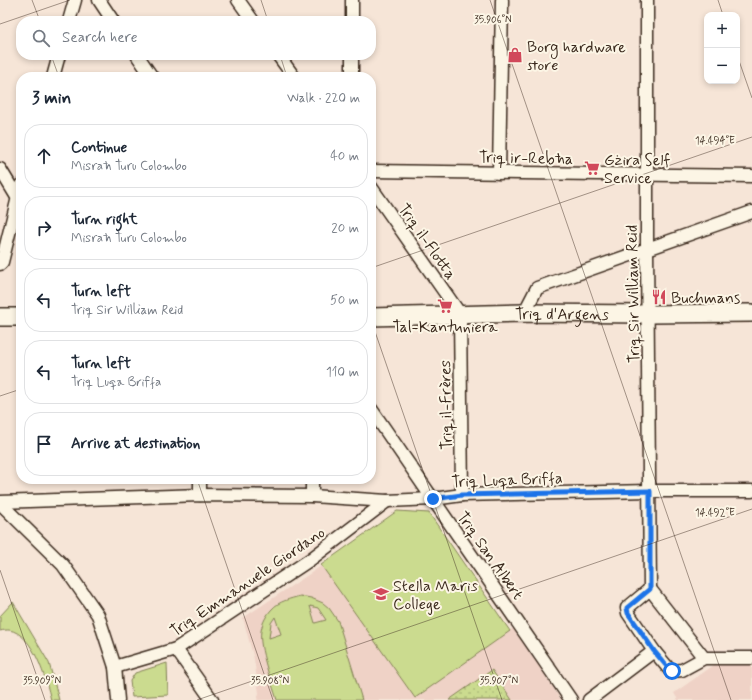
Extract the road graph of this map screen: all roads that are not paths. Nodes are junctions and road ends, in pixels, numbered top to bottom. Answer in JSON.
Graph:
{"nodes":[{"id":1,"x":76,"y":0,"type":"edge"},
{"id":2,"x":99,"y":0,"type":"edge"},
{"id":3,"x":238,"y":0,"type":"edge"},
{"id":4,"x":352,"y":0,"type":"edge"},
{"id":5,"x":502,"y":0,"type":"edge"},
{"id":6,"x":647,"y":0,"type":"edge"},
{"id":7,"x":71,"y":16,"type":"edge"},
{"id":8,"x":110,"y":16,"type":"edge"},
{"id":9,"x":249,"y":16,"type":"edge"},
{"id":10,"x":352,"y":16,"type":"edge"},
{"id":11,"x":58,"y":60,"type":"edge"},
{"id":12,"x":140,"y":60,"type":"edge"},
{"id":13,"x":282,"y":60,"type":"edge"},
{"id":14,"x":352,"y":60,"type":"edge"},
{"id":15,"x":54,"y":72,"type":"edge"},
{"id":16,"x":149,"y":72,"type":"edge"},
{"id":17,"x":290,"y":72,"type":"edge"},
{"id":18,"x":352,"y":72,"type":"edge"},
{"id":19,"x":0,"y":169,"type":"edge"},
{"id":20,"x":376,"y":171,"type":"edge"},
{"id":21,"x":499,"y":173,"type":"junction"},
{"id":22,"x":647,"y":174,"type":"junction"},
{"id":23,"x":752,"y":176,"type":"edge"},
{"id":24,"x":16,"y":193,"type":"edge"},
{"id":25,"x":376,"y":194,"type":"edge"},
{"id":26,"x":16,"y":209,"type":"edge"},
{"id":27,"x":752,"y":212,"type":"edge"},
{"id":28,"x":647,"y":249,"type":"junction"},
{"id":29,"x":0,"y":264,"type":"edge"},
{"id":30,"x":524,"y":313,"type":"junction"},
{"id":31,"x":752,"y":313,"type":"edge"},
{"id":32,"x":460,"y":314,"type":"junction"},
{"id":33,"x":648,"y":314,"type":"junction"},
{"id":34,"x":0,"y":317,"type":"edge"},
{"id":35,"x":16,"y":317,"type":"edge"},
{"id":36,"x":376,"y":317,"type":"edge"},
{"id":37,"x":376,"y":416,"type":"edge"},
{"id":38,"x":200,"y":484,"type":"edge"},
{"id":39,"x":312,"y":484,"type":"edge"},
{"id":40,"x":650,"y":491,"type":"junction"},
{"id":41,"x":752,"y":491,"type":"edge"},
{"id":42,"x":200,"y":495,"type":"junction"},
{"id":43,"x":462,"y":495,"type":"junction"},
{"id":44,"x":312,"y":496,"type":"junction"},
{"id":45,"x":433,"y":499,"type":"junction"},
{"id":46,"x":387,"y":501,"type":"junction"},
{"id":47,"x":0,"y":502,"type":"edge"},
{"id":48,"x":650,"y":589,"type":"junction"},
{"id":49,"x":176,"y":649,"type":"junction"},
{"id":50,"x":654,"y":651,"type":"junction"},
{"id":51,"x":704,"y":658,"type":"junction"},
{"id":52,"x":752,"y":658,"type":"edge"},
{"id":53,"x":115,"y":667,"type":"junction"},
{"id":54,"x":118,"y":700,"type":"edge"},
{"id":55,"x":212,"y":700,"type":"edge"},
{"id":56,"x":572,"y":700,"type":"edge"},
{"id":57,"x":589,"y":700,"type":"edge"}],
"edges":[{"from":1,"to":7,"type":"street"},
{"from":2,"to":8,"type":"street"},
{"from":3,"to":9,"type":"street"},
{"from":4,"to":10,"type":"street"},
{"from":5,"to":21,"type":"street"},
{"from":6,"to":22,"type":"street","name":"Triq Sir William Reid"},
{"from":11,"to":15,"type":"street"},
{"from":12,"to":16,"type":"street"},
{"from":13,"to":17,"type":"street"},
{"from":14,"to":18,"type":"street"},
{"from":19,"to":24,"type":"street"},
{"from":20,"to":21,"type":"street","name":"Triq ir-Rebħa"},
{"from":21,"to":22,"type":"street","name":"Triq ir-Rebħa"},
{"from":22,"to":23,"type":"street","name":"Triq ir-Rebħa"},
{"from":22,"to":28,"type":"street","name":"Triq Sir William Reid"},
{"from":25,"to":32,"type":"street","name":"Triq il-Flotta"},
{"from":26,"to":29,"type":"street"},
{"from":27,"to":28,"type":"street"},
{"from":28,"to":30,"type":"street"},
{"from":28,"to":33,"type":"street","name":"Triq Sir William Reid"},
{"from":30,"to":32,"type":"main road","name":"Triq d'Argens"},
{"from":30,"to":33,"type":"main road","name":"Triq d'Argens"},
{"from":31,"to":33,"type":"main road","name":"Triq d'Argens"},
{"from":32,"to":36,"type":"main road","name":"Triq d'Argens"},
{"from":32,"to":43,"type":"street","name":"Triq il-Frères"},
{"from":33,"to":40,"type":"street","name":"Triq Sir William Reid"},
{"from":34,"to":35,"type":"main road"},
{"from":37,"to":45,"type":"street","name":"Triq San Albert"},
{"from":38,"to":42,"type":"street"},
{"from":39,"to":44,"type":"street"},
{"from":40,"to":41,"type":"street","name":"Triq Luqa Briffa"},
{"from":40,"to":43,"type":"street","name":"Triq Luqa Briffa"},
{"from":40,"to":48,"type":"street","name":"Triq Sir William Reid"},
{"from":42,"to":44,"type":"street","name":"Triq Luqa Briffa"},
{"from":42,"to":47,"type":"street","name":"Triq Luqa Briffa"},
{"from":43,"to":45,"type":"street","name":"Triq Luqa Briffa"},
{"from":44,"to":46,"type":"street","name":"Triq Luqa Briffa"},
{"from":45,"to":46,"type":"street","name":"Triq Luqa Briffa"},
{"from":45,"to":56,"type":"street","name":"Triq San Albert"},
{"from":46,"to":49,"type":"street","name":"Triq Emmanuele Giordano"},
{"from":47,"to":53,"type":"street"},
{"from":48,"to":50,"type":"street"},
{"from":48,"to":51,"type":"street"},
{"from":49,"to":53,"type":"street","name":"Triq Emmanuele Giordano"},
{"from":49,"to":55,"type":"street"},
{"from":50,"to":51,"type":"street"},
{"from":50,"to":57,"type":"street"},
{"from":51,"to":52,"type":"street"},
{"from":53,"to":54,"type":"street"}]}
